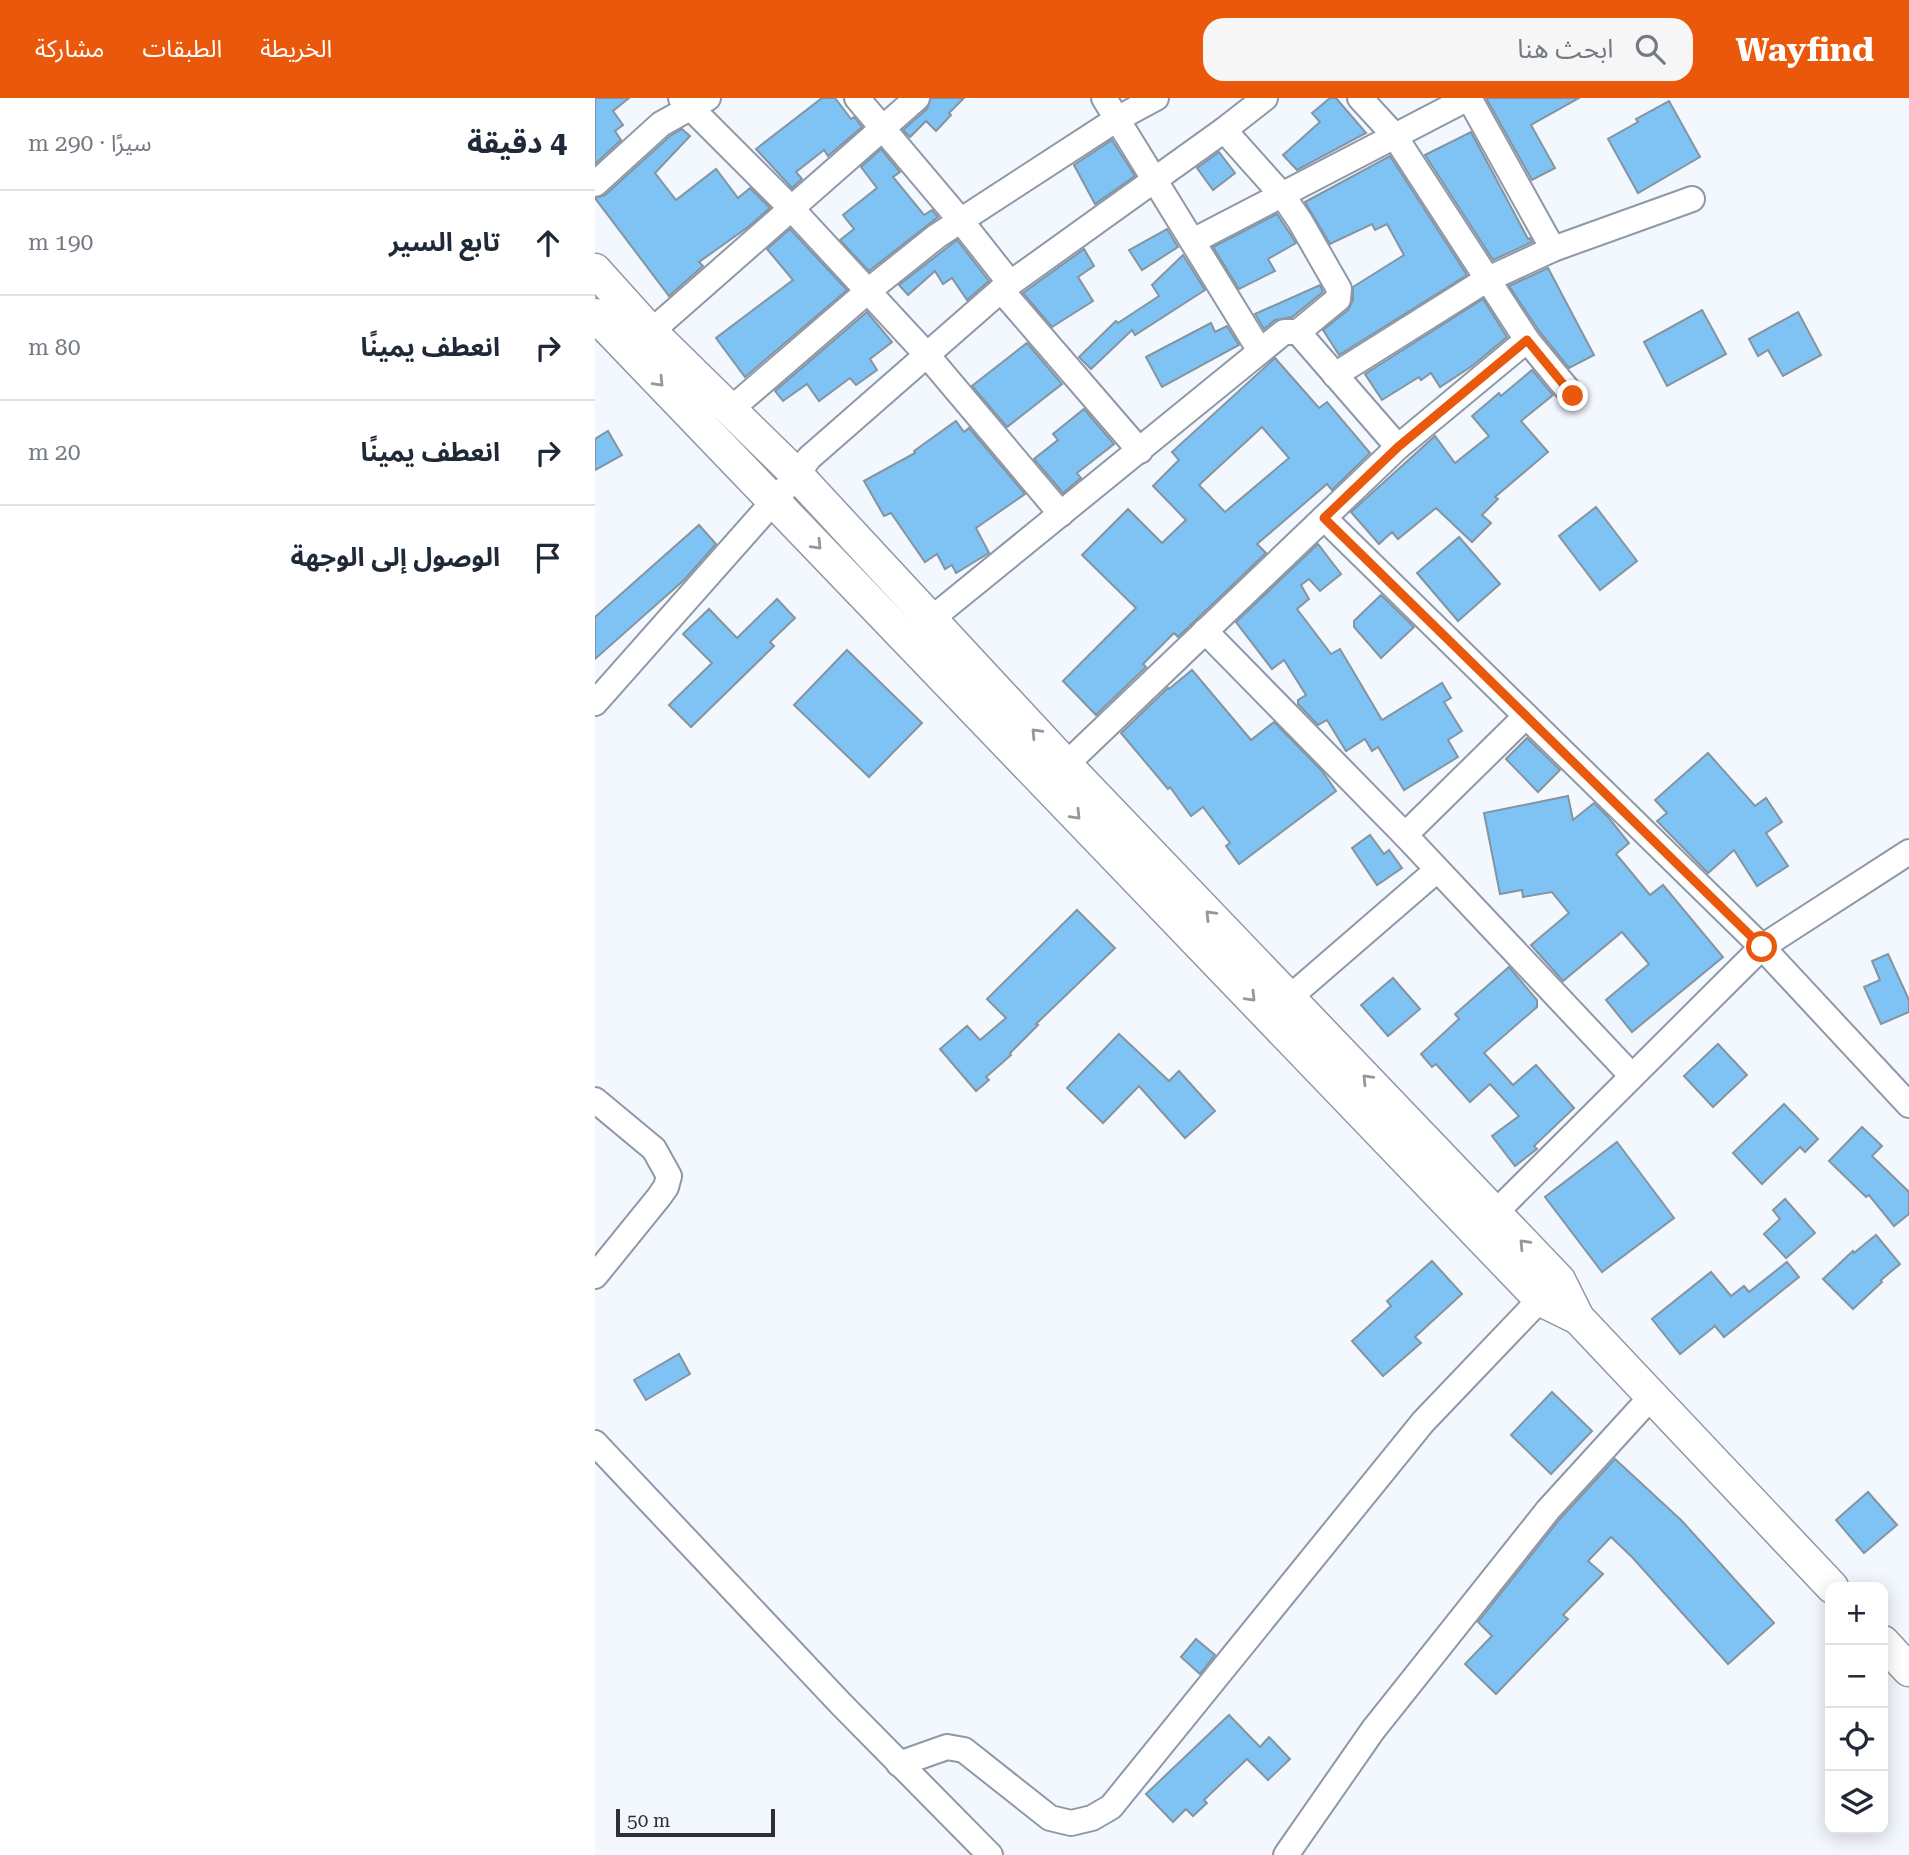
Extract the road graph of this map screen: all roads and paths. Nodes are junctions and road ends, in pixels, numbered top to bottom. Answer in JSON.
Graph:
{"nodes":[{"id":1,"x":857,"y":98,"type":"edge"},
{"id":2,"x":917,"y":98,"type":"edge"},
{"id":3,"x":1156,"y":98,"type":"edge"},
{"id":4,"x":1265,"y":98,"type":"edge"},
{"id":5,"x":1360,"y":98,"type":"edge"},
{"id":6,"x":1469,"y":98,"type":"edge"},
{"id":7,"x":694,"y":102,"type":"edge"},
{"id":8,"x":1111,"y":108,"type":"edge"},
{"id":9,"x":883,"y":127,"type":"junction"},
{"id":10,"x":1224,"y":130,"type":"junction"},
{"id":11,"x":1394,"y":135,"type":"junction"},
{"id":12,"x":1155,"y":179,"type":"junction"},
{"id":13,"x":595,"y":184,"type":"edge"},
{"id":14,"x":1283,"y":197,"type":"junction"},
{"id":15,"x":1692,"y":199,"type":"dead end"},
{"id":16,"x":791,"y":208,"type":"junction"},
{"id":17,"x":961,"y":221,"type":"junction"},
{"id":18,"x":1193,"y":241,"type":"junction"},
{"id":19,"x":1553,"y":248,"type":"junction"},
{"id":20,"x":595,"y":270,"type":"edge"},
{"id":21,"x":1486,"y":280,"type":"junction"},
{"id":22,"x":1006,"y":287,"type":"junction"},
{"id":23,"x":868,"y":291,"type":"junction"},
{"id":24,"x":598,"y":323,"type":"edge"},
{"id":25,"x":1298,"y":332,"type":"junction"},
{"id":26,"x":1527,"y":340,"type":"junction"},
{"id":27,"x":640,"y":341,"type":"junction"},
{"id":28,"x":1260,"y":351,"type":"junction"},
{"id":29,"x":927,"y":355,"type":"junction"},
{"id":30,"x":1335,"y":375,"type":"junction"},
{"id":31,"x":1573,"y":396,"type":"dead end"},
{"id":32,"x":730,"y":410,"type":"junction"},
{"id":33,"x":1398,"y":447,"type":"junction"},
{"id":34,"x":1140,"y":450,"type":"junction"},
{"id":35,"x":797,"y":475,"type":"junction"},
{"id":36,"x":774,"y":500,"type":"junction"},
{"id":37,"x":1062,"y":514,"type":"junction"},
{"id":38,"x":1324,"y":518,"type":"junction"},
{"id":39,"x":930,"y":620,"type":"junction"},
{"id":40,"x":1205,"y":631,"type":"junction"},
{"id":41,"x":595,"y":703,"type":"edge"},
{"id":42,"x":1526,"y":716,"type":"junction"},
{"id":43,"x":1056,"y":774,"type":"junction"},
{"id":44,"x":1405,"y":835,"type":"junction"},
{"id":45,"x":1909,"y":852,"type":"edge"},
{"id":46,"x":1437,"y":870,"type":"junction"},
{"id":47,"x":1762,"y":947,"type":"junction"},
{"id":48,"x":1289,"y":998,"type":"junction"},
{"id":49,"x":1632,"y":1076,"type":"junction"},
{"id":50,"x":595,"y":1100,"type":"edge"},
{"id":51,"x":1909,"y":1105,"type":"edge"},
{"id":52,"x":1495,"y":1213,"type":"junction"},
{"id":53,"x":595,"y":1276,"type":"edge"},
{"id":54,"x":1550,"y":1290,"type":"junction"},
{"id":55,"x":1652,"y":1395,"type":"junction"},
{"id":56,"x":595,"y":1443,"type":"edge"},
{"id":57,"x":1827,"y":1582,"type":"edge"},
{"id":58,"x":1886,"y":1645,"type":"edge"},
{"id":59,"x":1909,"y":1670,"type":"edge"},
{"id":60,"x":899,"y":1764,"type":"junction"},
{"id":61,"x":990,"y":1855,"type":"edge"},
{"id":62,"x":1286,"y":1855,"type":"edge"}],
"edges":[{"from":1,"to":9,"type":"street"},
{"from":2,"to":9,"type":"street"},
{"from":3,"to":8,"type":"street"},
{"from":4,"to":10,"type":"street"},
{"from":5,"to":11,"type":"street"},
{"from":6,"to":11,"type":"street"},
{"from":6,"to":19,"type":"street"},
{"from":7,"to":13,"type":"street"},
{"from":7,"to":16,"type":"street"},
{"from":8,"to":12,"type":"street"},
{"from":8,"to":17,"type":"street"},
{"from":9,"to":16,"type":"street"},
{"from":9,"to":17,"type":"street"},
{"from":10,"to":12,"type":"street"},
{"from":10,"to":14,"type":"street"},
{"from":11,"to":14,"type":"street"},
{"from":11,"to":21,"type":"street"},
{"from":12,"to":18,"type":"street"},
{"from":12,"to":22,"type":"street"},
{"from":14,"to":18,"type":"street"},
{"from":14,"to":25,"type":"street"},
{"from":15,"to":19,"type":"street"},
{"from":16,"to":23,"type":"street"},
{"from":16,"to":27,"type":"street"},
{"from":17,"to":22,"type":"street"},
{"from":17,"to":23,"type":"street"},
{"from":18,"to":28,"type":"street"},
{"from":19,"to":21,"type":"street"},
{"from":20,"to":27,"type":"main road"},
{"from":21,"to":26,"type":"street"},
{"from":21,"to":30,"type":"street"},
{"from":22,"to":29,"type":"street"},
{"from":22,"to":34,"type":"street"},
{"from":23,"to":29,"type":"street"},
{"from":23,"to":32,"type":"street"},
{"from":24,"to":27,"type":"main road"},
{"from":25,"to":28,"type":"street"},
{"from":25,"to":30,"type":"street"},
{"from":26,"to":31,"type":"street"},
{"from":26,"to":33,"type":"street"},
{"from":27,"to":32,"type":"main road"},
{"from":27,"to":36,"type":"main road","one_way":true},
{"from":28,"to":34,"type":"street"},
{"from":29,"to":35,"type":"street"},
{"from":29,"to":37,"type":"street"},
{"from":30,"to":33,"type":"street"},
{"from":32,"to":35,"type":"main road"},
{"from":33,"to":38,"type":"street"},
{"from":34,"to":37,"type":"street"},
{"from":35,"to":36,"type":"street"},
{"from":35,"to":39,"type":"main road"},
{"from":36,"to":41,"type":"street"},
{"from":36,"to":43,"type":"main road","one_way":true},
{"from":37,"to":39,"type":"street"},
{"from":38,"to":40,"type":"street"},
{"from":38,"to":42,"type":"street"},
{"from":43,"to":39,"type":"main road","one_way":true},
{"from":40,"to":43,"type":"street"},
{"from":40,"to":44,"type":"street"},
{"from":42,"to":44,"type":"street"},
{"from":42,"to":47,"type":"street"},
{"from":48,"to":43,"type":"main road","one_way":true},
{"from":43,"to":54,"type":"main road","one_way":true},
{"from":44,"to":46,"type":"street"},
{"from":45,"to":47,"type":"street"},
{"from":46,"to":48,"type":"street"},
{"from":46,"to":49,"type":"street"},
{"from":47,"to":49,"type":"street"},
{"from":47,"to":51,"type":"street"},
{"from":52,"to":48,"type":"main road","one_way":true},
{"from":49,"to":52,"type":"street"},
{"from":50,"to":53,"type":"street"},
{"from":54,"to":52,"type":"main road","one_way":true},
{"from":54,"to":55,"type":"main road"},
{"from":54,"to":60,"type":"street"},
{"from":55,"to":57,"type":"main road"},
{"from":55,"to":62,"type":"street"},
{"from":56,"to":60,"type":"street"},
{"from":58,"to":59,"type":"main road"},
{"from":60,"to":61,"type":"street"}]}
